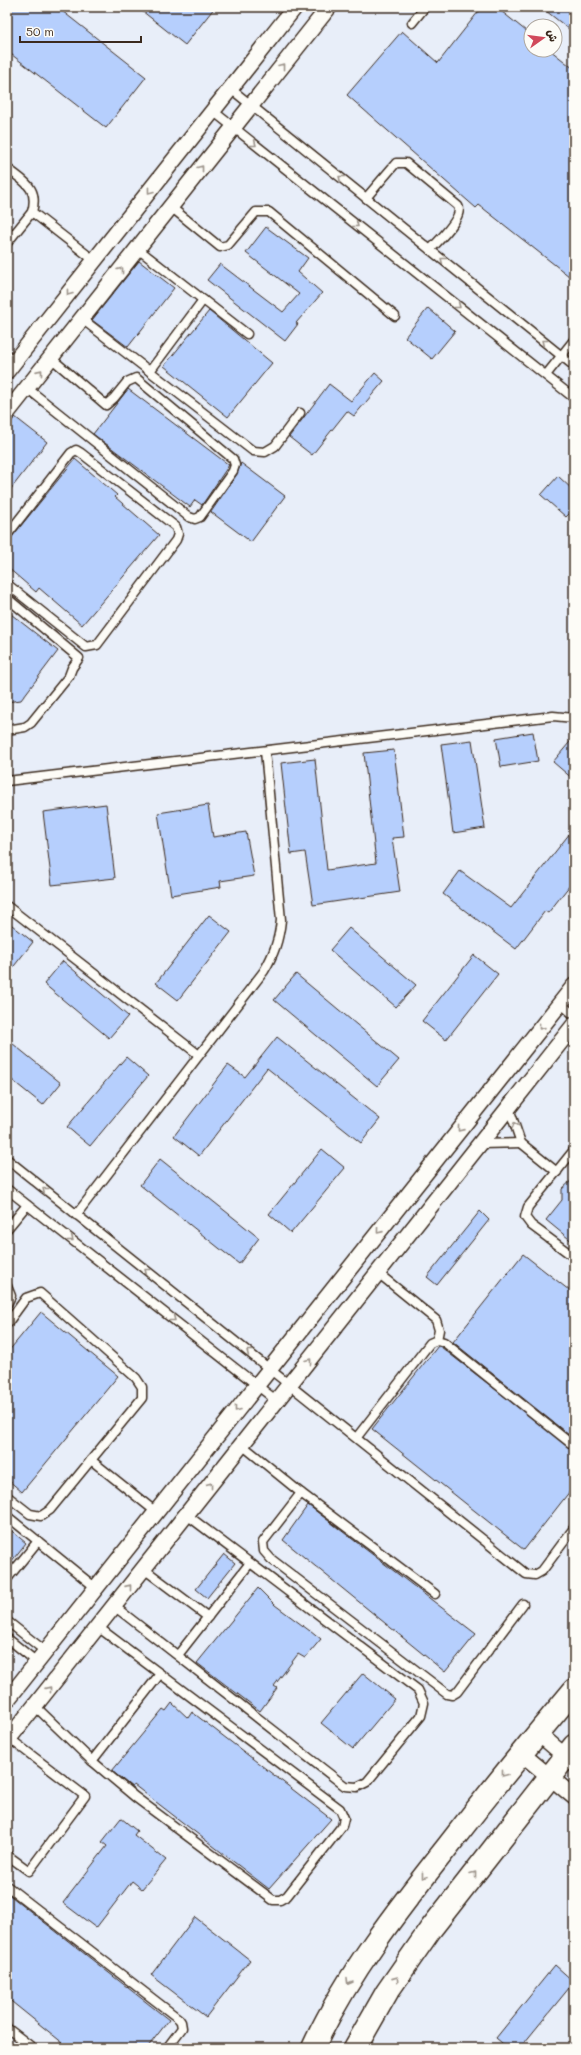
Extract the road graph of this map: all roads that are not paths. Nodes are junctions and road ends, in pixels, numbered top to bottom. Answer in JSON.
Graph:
{"nodes":[{"id":1,"x":296,"y":7,"type":"edge"},
{"id":2,"x":329,"y":7,"type":"edge"},
{"id":3,"x":426,"y":7,"type":"edge"},
{"id":4,"x":412,"y":23,"type":"dead end"},
{"id":5,"x":230,"y":89,"type":"junction"},
{"id":6,"x":251,"y":105,"type":"junction"},
{"id":7,"x":213,"y":111,"type":"junction"},
{"id":8,"x":234,"y":128,"type":"junction"},
{"id":9,"x":7,"y":168,"type":"edge"},
{"id":10,"x":366,"y":198,"type":"junction"},
{"id":11,"x":170,"y":207,"type":"junction"},
{"id":12,"x":32,"y":212,"type":"junction"},
{"id":13,"x":7,"y":243,"type":"edge"},
{"id":14,"x":138,"y":249,"type":"junction"},
{"id":15,"x":430,"y":250,"type":"junction"},
{"id":16,"x":94,"y":261,"type":"junction"},
{"id":17,"x":203,"y":300,"type":"junction"},
{"id":18,"x":394,"y":316,"type":"dead end"},
{"id":19,"x":82,"y":319,"type":"junction"},
{"id":20,"x":247,"y":334,"type":"dead end"},
{"id":21,"x":574,"y":340,"type":"edge"},
{"id":22,"x":561,"y":356,"type":"junction"},
{"id":23,"x":51,"y":358,"type":"junction"},
{"id":24,"x":574,"y":366,"type":"edge"},
{"id":25,"x":7,"y":371,"type":"edge"},
{"id":26,"x":150,"y":371,"type":"junction"},
{"id":27,"x":546,"y":375,"type":"junction"},
{"id":28,"x":27,"y":388,"type":"junction"},
{"id":29,"x":574,"y":398,"type":"edge"},
{"id":30,"x":300,"y":413,"type":"dead end"},
{"id":31,"x":7,"y":414,"type":"edge"},
{"id":32,"x":7,"y":535,"type":"edge"},
{"id":33,"x":7,"y":584,"type":"edge"},
{"id":34,"x":7,"y":598,"type":"edge"},
{"id":35,"x":574,"y":718,"type":"edge"},
{"id":36,"x":7,"y":730,"type":"edge"},
{"id":37,"x":265,"y":751,"type":"junction"},
{"id":38,"x":7,"y":781,"type":"edge"},
{"id":39,"x":7,"y":906,"type":"edge"},
{"id":40,"x":573,"y":988,"type":"edge"},
{"id":41,"x":560,"y":1004,"type":"junction"},
{"id":42,"x":574,"y":1014,"type":"edge"},
{"id":43,"x":574,"y":1025,"type":"edge"},
{"id":44,"x":199,"y":1055,"type":"junction"},
{"id":45,"x":509,"y":1108,"type":"junction"},
{"id":46,"x":521,"y":1143,"type":"junction"},
{"id":47,"x":480,"y":1144,"type":"junction"},
{"id":48,"x":574,"y":1150,"type":"edge"},
{"id":49,"x":7,"y":1159,"type":"edge"},
{"id":50,"x":556,"y":1172,"type":"junction"},
{"id":51,"x":7,"y":1189,"type":"edge"},
{"id":52,"x":27,"y":1205,"type":"junction"},
{"id":53,"x":76,"y":1215,"type":"junction"},
{"id":54,"x":7,"y":1229,"type":"edge"},
{"id":55,"x":574,"y":1257,"type":"edge"},
{"id":56,"x":378,"y":1273,"type":"junction"},
{"id":57,"x":7,"y":1286,"type":"edge"},
{"id":58,"x":7,"y":1304,"type":"edge"},
{"id":59,"x":7,"y":1324,"type":"edge"},
{"id":60,"x":437,"y":1340,"type":"junction"},
{"id":61,"x":270,"y":1368,"type":"junction"},
{"id":62,"x":256,"y":1385,"type":"junction"},
{"id":63,"x":290,"y":1385,"type":"junction"},
{"id":64,"x":277,"y":1401,"type":"junction"},
{"id":65,"x":356,"y":1437,"type":"junction"},
{"id":66,"x":242,"y":1445,"type":"junction"},
{"id":67,"x":574,"y":1446,"type":"edge"},
{"id":68,"x":91,"y":1460,"type":"junction"},
{"id":69,"x":301,"y":1492,"type":"junction"},
{"id":70,"x":7,"y":1496,"type":"edge"},
{"id":71,"x":156,"y":1512,"type":"junction"},
{"id":72,"x":187,"y":1515,"type":"junction"},
{"id":73,"x":7,"y":1516,"type":"edge"},
{"id":74,"x":574,"y":1528,"type":"edge"},
{"id":75,"x":38,"y":1541,"type":"junction"},
{"id":76,"x":250,"y":1563,"type":"junction"},
{"id":77,"x":144,"y":1569,"type":"junction"},
{"id":78,"x":7,"y":1579,"type":"edge"},
{"id":79,"x":96,"y":1588,"type":"junction"},
{"id":80,"x":435,"y":1594,"type":"dead end"},
{"id":81,"x":523,"y":1604,"type":"dead end"},
{"id":82,"x":114,"y":1606,"type":"junction"},
{"id":83,"x":208,"y":1617,"type":"junction"},
{"id":84,"x":7,"y":1621,"type":"edge"},
{"id":85,"x":98,"y":1627,"type":"junction"},
{"id":86,"x":7,"y":1638,"type":"edge"},
{"id":87,"x":178,"y":1656,"type":"junction"},
{"id":88,"x":41,"y":1657,"type":"junction"},
{"id":89,"x":160,"y":1674,"type":"junction"},
{"id":90,"x":574,"y":1690,"type":"edge"},
{"id":91,"x":7,"y":1700,"type":"edge"},
{"id":92,"x":35,"y":1706,"type":"junction"},
{"id":93,"x":538,"y":1733,"type":"junction"},
{"id":94,"x":8,"y":1740,"type":"edge"},
{"id":95,"x":521,"y":1753,"type":"junction"},
{"id":96,"x":571,"y":1756,"type":"edge"},
{"id":97,"x":92,"y":1761,"type":"junction"},
{"id":98,"x":550,"y":1777,"type":"junction"},
{"id":99,"x":574,"y":1797,"type":"edge"},
{"id":100,"x":7,"y":1855,"type":"edge"},
{"id":101,"x":7,"y":1886,"type":"edge"},
{"id":102,"x":7,"y":2028,"type":"edge"},
{"id":103,"x":33,"y":2048,"type":"edge"},
{"id":104,"x":167,"y":2048,"type":"edge"},
{"id":105,"x":313,"y":2048,"type":"edge"},
{"id":106,"x":354,"y":2048,"type":"edge"}],
"edges":[{"from":1,"to":5,"type":"street"},
{"from":6,"to":2,"type":"street","one_way":true},
{"from":3,"to":4,"type":"lane"},
{"from":5,"to":6,"type":"lane"},
{"from":5,"to":7,"type":"street"},
{"from":6,"to":8,"type":"street"},
{"from":10,"to":6,"type":"lane","one_way":true},
{"from":7,"to":8,"type":"lane"},
{"from":7,"to":16,"type":"street","one_way":true},
{"from":11,"to":8,"type":"street","one_way":true},
{"from":8,"to":27,"type":"lane","one_way":true},
{"from":9,"to":12,"type":"lane"},
{"from":10,"to":15,"type":"lane"},
{"from":10,"to":15,"type":"lane"},
{"from":11,"to":14,"type":"street"},
{"from":11,"to":18,"type":"lane"},
{"from":12,"to":13,"type":"lane"},
{"from":12,"to":16,"type":"lane"},
{"from":14,"to":17,"type":"lane"},
{"from":19,"to":14,"type":"street","one_way":true},
{"from":22,"to":15,"type":"lane","one_way":true},
{"from":16,"to":25,"type":"street","one_way":true},
{"from":17,"to":20,"type":"lane"},
{"from":17,"to":26,"type":"lane"},
{"from":19,"to":23,"type":"street"},
{"from":19,"to":26,"type":"lane"},
{"from":21,"to":22,"type":"lane"},
{"from":22,"to":24,"type":"lane"},
{"from":22,"to":27,"type":"lane"},
{"from":28,"to":23,"type":"street","one_way":true},
{"from":23,"to":28,"type":"lane"},
{"from":26,"to":30,"type":"lane"},
{"from":27,"to":29,"type":"lane"},
{"from":28,"to":31,"type":"street"},
{"from":32,"to":33,"type":"lane"},
{"from":34,"to":36,"type":"lane"},
{"from":35,"to":37,"type":"lane"},
{"from":37,"to":38,"type":"lane"},
{"from":37,"to":44,"type":"lane"},
{"from":39,"to":44,"type":"lane"},
{"from":40,"to":41,"type":"street"},
{"from":41,"to":42,"type":"lane"},
{"from":41,"to":61,"type":"street","one_way":true},
{"from":43,"to":45,"type":"street"},
{"from":44,"to":53,"type":"lane"},
{"from":46,"to":45,"type":"lane","one_way":true},
{"from":45,"to":47,"type":"street"},
{"from":46,"to":47,"type":"lane"},
{"from":46,"to":50,"type":"lane"},
{"from":47,"to":56,"type":"street"},
{"from":48,"to":50,"type":"lane"},
{"from":53,"to":49,"type":"lane","one_way":true},
{"from":50,"to":55,"type":"lane"},
{"from":51,"to":52,"type":"lane"},
{"from":52,"to":54,"type":"lane"},
{"from":52,"to":62,"type":"lane","one_way":true},
{"from":61,"to":53,"type":"lane","one_way":true},
{"from":56,"to":60,"type":"lane"},
{"from":63,"to":56,"type":"street","one_way":true},
{"from":57,"to":58,"type":"lane"},
{"from":59,"to":68,"type":"lane"},
{"from":60,"to":65,"type":"lane"},
{"from":60,"to":67,"type":"lane"},
{"from":61,"to":62,"type":"street"},
{"from":61,"to":63,"type":"lane"},
{"from":62,"to":64,"type":"lane"},
{"from":62,"to":71,"type":"street","one_way":true},
{"from":63,"to":64,"type":"street"},
{"from":63,"to":65,"type":"lane"},
{"from":64,"to":66,"type":"street"},
{"from":65,"to":74,"type":"lane"},
{"from":66,"to":69,"type":"lane"},
{"from":72,"to":66,"type":"street","one_way":true},
{"from":68,"to":70,"type":"lane"},
{"from":68,"to":71,"type":"lane"},
{"from":69,"to":80,"type":"lane"},
{"from":69,"to":81,"type":"lane"},
{"from":71,"to":79,"type":"street"},
{"from":72,"to":76,"type":"lane"},
{"from":72,"to":77,"type":"street"},
{"from":73,"to":75,"type":"lane"},
{"from":75,"to":78,"type":"lane"},
{"from":75,"to":79,"type":"lane"},
{"from":76,"to":83,"type":"lane"},
{"from":76,"to":87,"type":"lane"},
{"from":82,"to":77,"type":"street","one_way":true},
{"from":77,"to":83,"type":"lane"},
{"from":79,"to":88,"type":"street"},
{"from":82,"to":85,"type":"street"},
{"from":82,"to":87,"type":"lane"},
{"from":83,"to":87,"type":"lane"},
{"from":84,"to":88,"type":"lane"},
{"from":85,"to":89,"type":"lane"},
{"from":92,"to":85,"type":"street","one_way":true},
{"from":86,"to":88,"type":"lane"},
{"from":88,"to":91,"type":"street"},
{"from":89,"to":97,"type":"lane"},
{"from":89,"to":97,"type":"lane"},
{"from":90,"to":93,"type":"street"},
{"from":92,"to":94,"type":"street"},
{"from":92,"to":97,"type":"lane"},
{"from":93,"to":95,"type":"street"},
{"from":93,"to":96,"type":"street"},
{"from":94,"to":100,"type":"lane"},
{"from":95,"to":98,"type":"street"},
{"from":95,"to":105,"type":"street","one_way":true},
{"from":96,"to":98,"type":"street"},
{"from":98,"to":99,"type":"street"},
{"from":106,"to":98,"type":"street","one_way":true},
{"from":101,"to":104,"type":"lane"},
{"from":102,"to":103,"type":"lane"}]}
